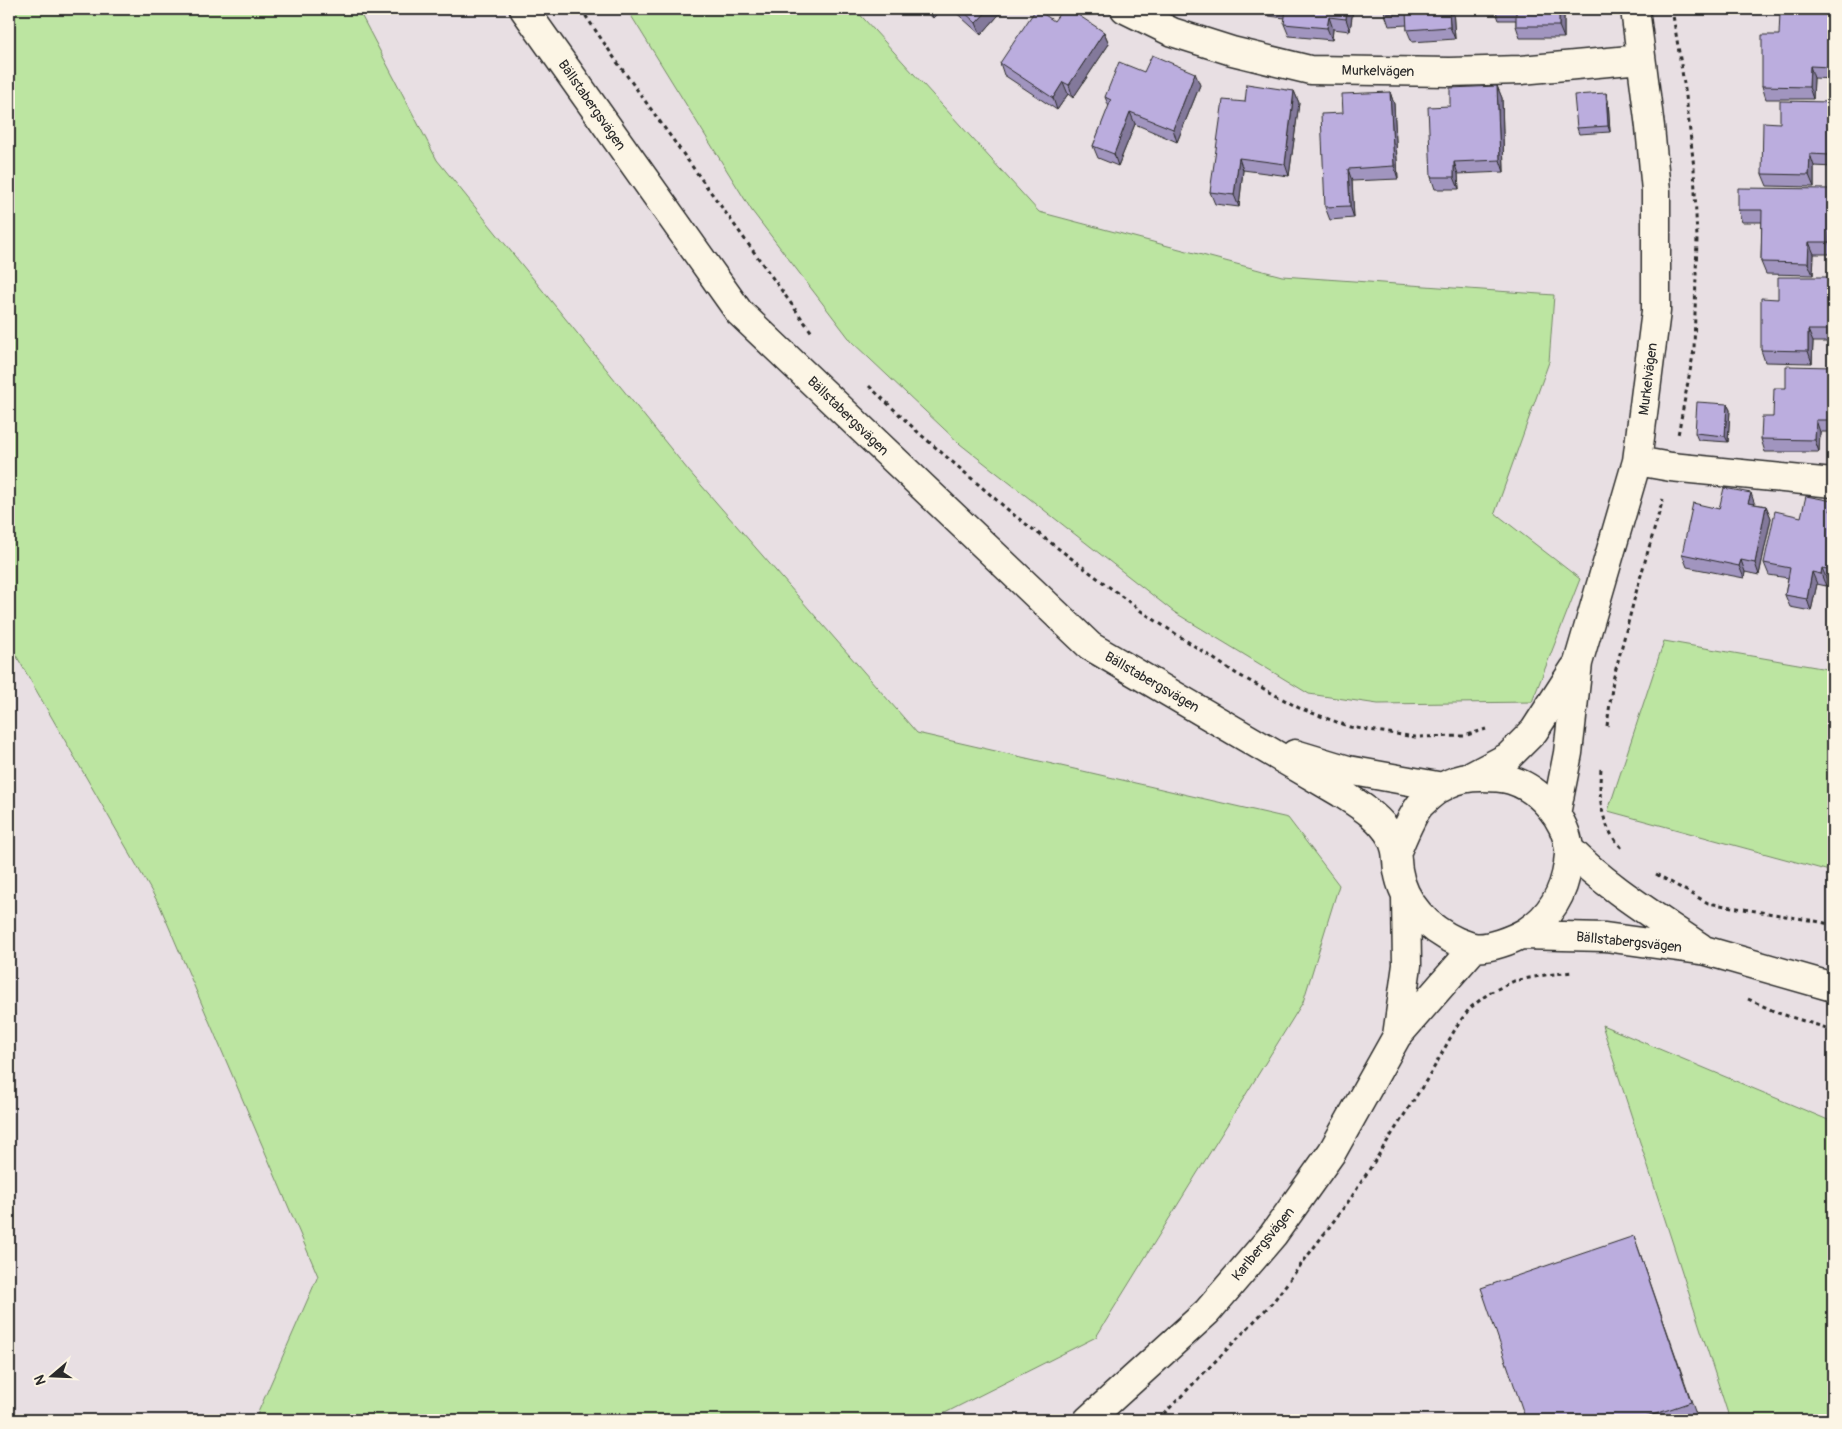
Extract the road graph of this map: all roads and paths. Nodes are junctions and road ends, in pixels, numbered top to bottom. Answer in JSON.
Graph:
{"nodes":[{"id":1,"x":524,"y":9,"type":"edge"},
{"id":2,"x":582,"y":9,"type":"edge"},
{"id":3,"x":1125,"y":9,"type":"edge"},
{"id":4,"x":1635,"y":9,"type":"edge"},
{"id":5,"x":1641,"y":59,"type":"junction"},
{"id":6,"x":814,"y":336,"type":"dead end"},
{"id":7,"x":864,"y":381,"type":"dead end"},
{"id":8,"x":1637,"y":460,"type":"junction"},
{"id":9,"x":1833,"y":483,"type":"edge"},
{"id":10,"x":1578,"y":663,"type":"junction"},
{"id":11,"x":1489,"y":728,"type":"dead end"},
{"id":12,"x":1253,"y":741,"type":"junction"},
{"id":13,"x":1470,"y":777,"type":"junction"},
{"id":14,"x":1443,"y":786,"type":"junction"},
{"id":15,"x":1556,"y":814,"type":"junction"},
{"id":16,"x":1569,"y":849,"type":"junction"},
{"id":17,"x":1397,"y":851,"type":"junction"},
{"id":18,"x":1654,"y":874,"type":"dead end"},
{"id":19,"x":1406,"y":897,"type":"junction"},
{"id":20,"x":1833,"y":925,"type":"edge"},
{"id":21,"x":1521,"y":935,"type":"junction"},
{"id":22,"x":1474,"y":948,"type":"junction"},
{"id":23,"x":1707,"y":951,"type":"junction"},
{"id":24,"x":1581,"y":971,"type":"dead end"},
{"id":25,"x":1833,"y":987,"type":"edge"},
{"id":26,"x":1397,"y":1036,"type":"junction"},
{"id":27,"x":1088,"y":1420,"type":"edge"},
{"id":28,"x":1158,"y":1420,"type":"edge"}],
"edges":[{"from":1,"to":12,"type":"street","name":"Bällstabergsvägen"},
{"from":2,"to":6,"type":"path"},
{"from":3,"to":5,"type":"street","name":"Murkelvägen"},
{"from":4,"to":5,"type":"street","name":"Murkelvägen"},
{"from":5,"to":8,"type":"street","name":"Murkelvägen"},
{"from":7,"to":11,"type":"path"},
{"from":8,"to":9,"type":"street"},
{"from":8,"to":10,"type":"street","name":"Murkelvägen"},
{"from":10,"to":13,"type":"street","name":"Murkelvägen"},
{"from":10,"to":15,"type":"street","name":"Murkelvägen"},
{"from":12,"to":14,"type":"street","name":"Bällstabergsvägen"},
{"from":12,"to":17,"type":"street","name":"Bällstabergsvägen"},
{"from":13,"to":14,"type":"street","name":"Bällstabergsvägen"},
{"from":13,"to":15,"type":"street","name":"Bällstabergsvägen"},
{"from":14,"to":17,"type":"street","name":"Bällstabergsvägen"},
{"from":15,"to":16,"type":"street","name":"Bällstabergsvägen"},
{"from":16,"to":21,"type":"street","name":"Bällstabergsvägen"},
{"from":16,"to":23,"type":"street","name":"Bällstabergsvägen"},
{"from":17,"to":19,"type":"street","name":"Bällstabergsvägen"},
{"from":18,"to":20,"type":"path"},
{"from":19,"to":22,"type":"street","name":"Bällstabergsvägen"},
{"from":19,"to":26,"type":"street","name":"Karlbergsvägen"},
{"from":21,"to":22,"type":"street","name":"Bällstabergsvägen"},
{"from":21,"to":23,"type":"street","name":"Bällstabergsvägen"},
{"from":22,"to":26,"type":"street","name":"Karlbergsvägen"},
{"from":23,"to":25,"type":"street","name":"Bällstabergsvägen"},
{"from":24,"to":28,"type":"path"},
{"from":26,"to":27,"type":"street","name":"Karlbergsvägen"}]}
